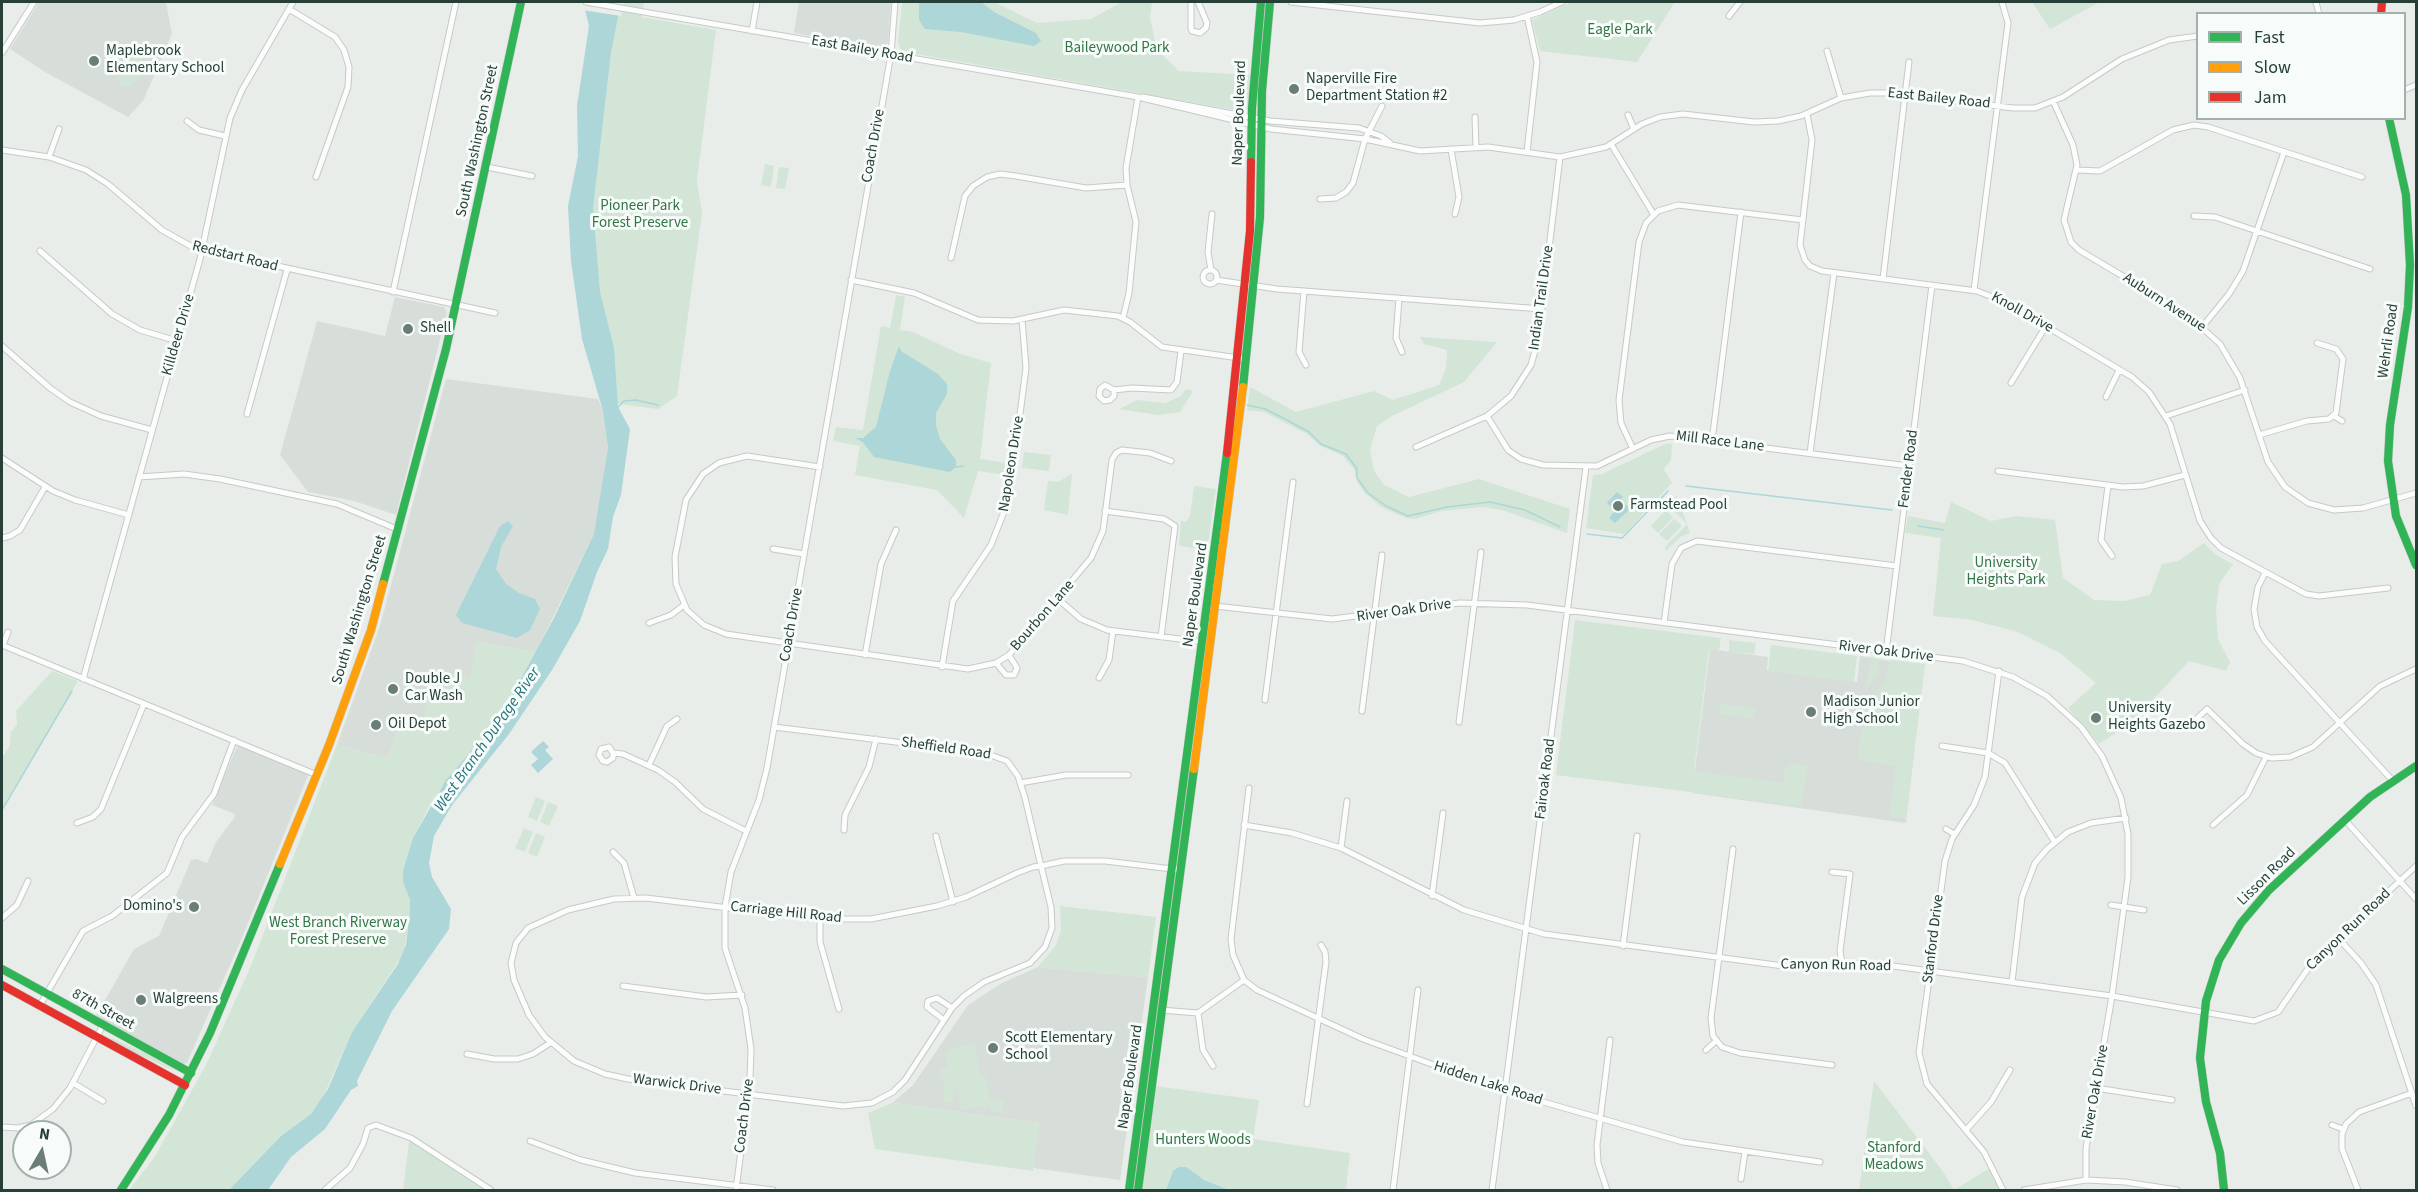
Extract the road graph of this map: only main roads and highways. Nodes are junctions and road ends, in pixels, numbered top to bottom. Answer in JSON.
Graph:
{"nodes":[{"id":1,"x":521,"y":2,"type":"edge"},
{"id":2,"x":1261,"y":2,"type":"edge"},
{"id":3,"x":1270,"y":2,"type":"edge"},
{"id":4,"x":2389,"y":120,"type":"edge"},
{"id":5,"x":1249,"y":286,"type":"junction"},
{"id":6,"x":2416,"y":565,"type":"edge"},
{"id":7,"x":2416,"y":766,"type":"edge"},
{"id":8,"x":2,"y":969,"type":"edge"},
{"id":9,"x":2,"y":984,"type":"edge"},
{"id":10,"x":1158,"y":1010,"type":"junction"},
{"id":11,"x":191,"y":1073,"type":"junction"},
{"id":12,"x":185,"y":1085,"type":"junction"},
{"id":13,"x":121,"y":1191,"type":"edge"},
{"id":14,"x":1129,"y":1191,"type":"edge"},
{"id":15,"x":1138,"y":1191,"type":"edge"},
{"id":16,"x":2224,"y":1191,"type":"edge"}],
"edges":[{"from":1,"to":11,"type":"main road","name":"South Washington Street"},
{"from":2,"to":5,"type":"main road","name":"Naper Boulevard"},
{"from":3,"to":5,"type":"main road","name":"Naper Boulevard"},
{"from":4,"to":6,"type":"main road","name":"Wehrli Road"},
{"from":5,"to":10,"type":"main road","name":"Naper Boulevard"},
{"from":7,"to":16,"type":"main road","name":"Lisson Road"},
{"from":8,"to":11,"type":"main road","name":"87th Street"},
{"from":9,"to":12,"type":"main road","name":"87th Street"},
{"from":10,"to":14,"type":"main road","name":"Naper Boulevard"},
{"from":10,"to":15,"type":"main road","name":"Naper Boulevard"},
{"from":11,"to":12,"type":"main road","name":"South Washington Street"},
{"from":12,"to":13,"type":"main road","name":"South Washington Street"}]}
